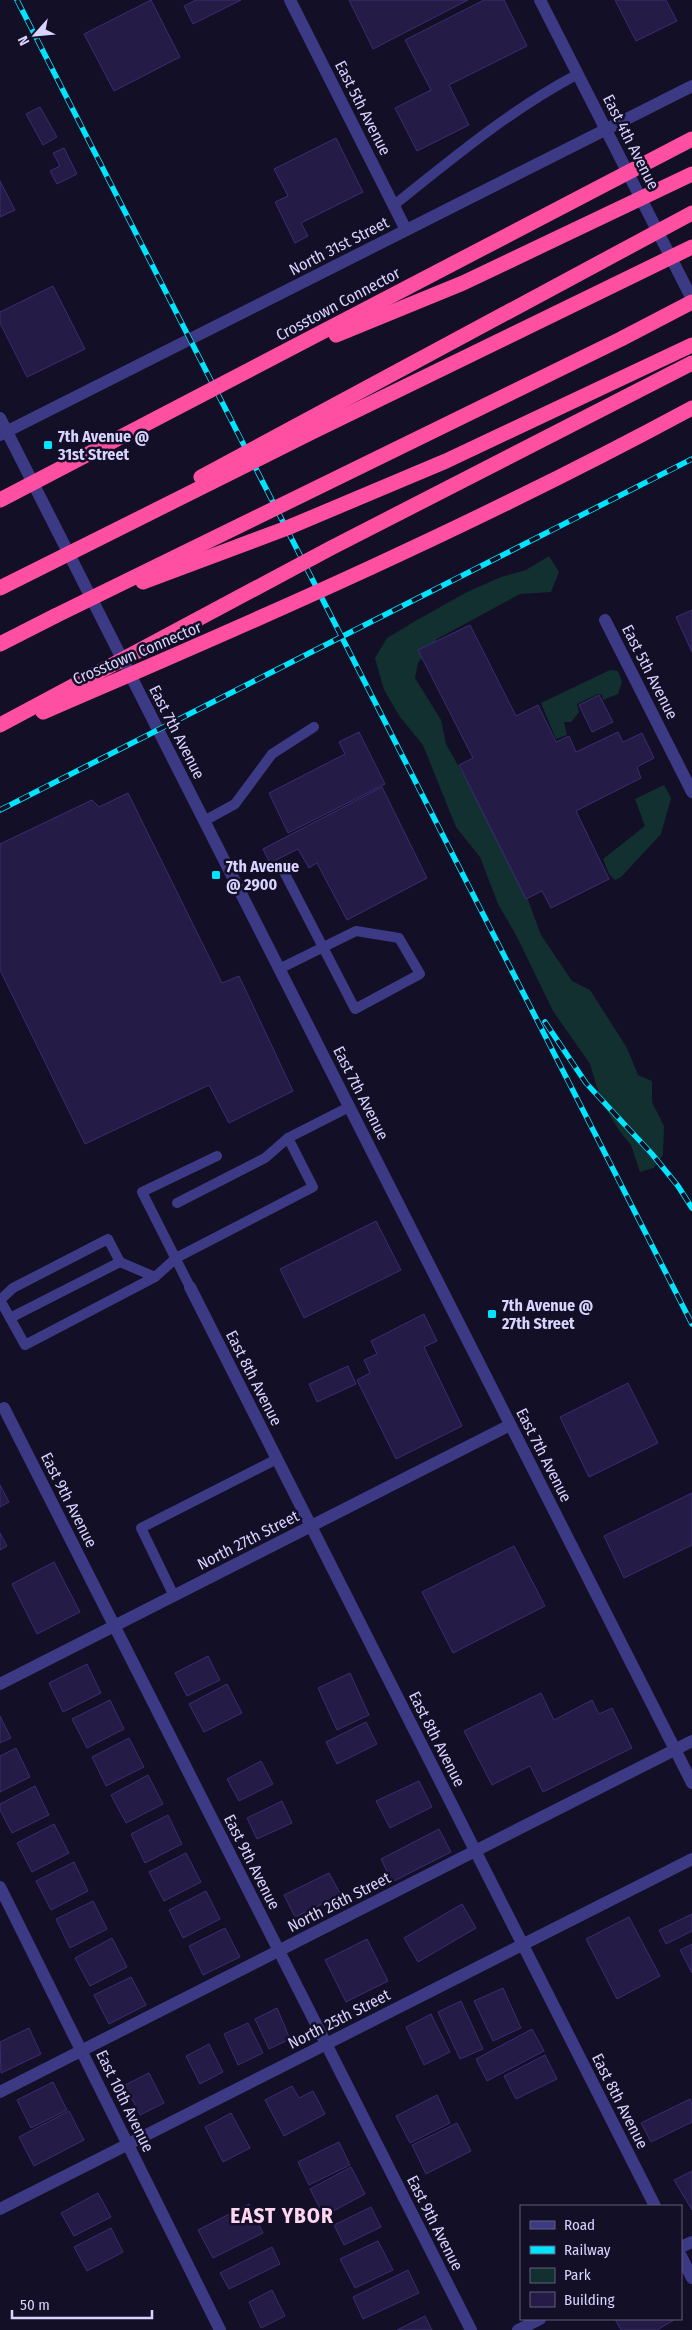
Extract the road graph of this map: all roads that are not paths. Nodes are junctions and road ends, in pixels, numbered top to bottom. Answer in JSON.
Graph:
{"nodes":[{"id":1,"x":290,"y":0,"type":"edge"},
{"id":2,"x":540,"y":0,"type":"edge"},
{"id":3,"x":578,"y":74,"type":"junction"},
{"id":4,"x":692,"y":86,"type":"edge"},
{"id":5,"x":606,"y":130,"type":"junction"},
{"id":6,"x":692,"y":139,"type":"edge"},
{"id":7,"x":692,"y":174,"type":"edge"},
{"id":8,"x":394,"y":205,"type":"junction"},
{"id":9,"x":692,"y":213,"type":"edge"},
{"id":10,"x":406,"y":230,"type":"junction"},
{"id":11,"x":692,"y":247,"type":"edge"},
{"id":12,"x":692,"y":301,"type":"edge"},
{"id":13,"x":692,"y":345,"type":"edge"},
{"id":14,"x":692,"y":363,"type":"edge"},
{"id":15,"x":262,"y":364,"type":"junction"},
{"id":16,"x":692,"y":408,"type":"edge"},
{"id":17,"x":0,"y":418,"type":"edge"},
{"id":18,"x":3,"y":434,"type":"edge"},
{"id":19,"x":0,"y":500,"type":"edge"},
{"id":20,"x":94,"y":540,"type":"junction"},
{"id":21,"x":0,"y":588,"type":"edge"},
{"id":22,"x":56,"y":616,"type":"junction"},
{"id":23,"x":605,"y":620,"type":"dead end"},
{"id":24,"x":0,"y":644,"type":"edge"},
{"id":25,"x":0,"y":724,"type":"edge"},
{"id":26,"x":314,"y":727,"type":"dead end"},
{"id":27,"x":0,"y":731,"type":"edge"},
{"id":28,"x":692,"y":792,"type":"edge"},
{"id":29,"x":204,"y":821,"type":"junction"},
{"id":30,"x":283,"y":870,"type":"dead end"},
{"id":31,"x":323,"y":947,"type":"junction"},
{"id":32,"x":279,"y":969,"type":"junction"},
{"id":33,"x":349,"y":1108,"type":"junction"},
{"id":34,"x":288,"y":1138,"type":"junction"},
{"id":35,"x":217,"y":1156,"type":"dead end"},
{"id":36,"x":177,"y":1203,"type":"dead end"},
{"id":37,"x":176,"y":1258,"type":"junction"},
{"id":38,"x":120,"y":1262,"type":"junction"},
{"id":39,"x":155,"y":1277,"type":"junction"},
{"id":40,"x":190,"y":1287,"type":"joint"},
{"id":41,"x":10,"y":1318,"type":"junction"},
{"id":42,"x":4,"y":1408,"type":"dead end"},
{"id":43,"x":510,"y":1425,"type":"junction"},
{"id":44,"x":277,"y":1459,"type":"junction"},
{"id":45,"x":311,"y":1526,"type":"junction"},
{"id":46,"x":174,"y":1596,"type":"junction"},
{"id":47,"x":114,"y":1626,"type":"junction"},
{"id":48,"x":0,"y":1684,"type":"edge"},
{"id":49,"x":692,"y":1741,"type":"edge"},
{"id":50,"x":675,"y":1750,"type":"junction"},
{"id":51,"x":692,"y":1784,"type":"edge"},
{"id":52,"x":476,"y":1850,"type":"junction"},
{"id":53,"x":692,"y":1859,"type":"edge"},
{"id":54,"x":0,"y":1887,"type":"edge"},
{"id":55,"x":523,"y":1944,"type":"junction"},
{"id":56,"x":279,"y":1950,"type":"junction"},
{"id":57,"x":326,"y":2044,"type":"junction"},
{"id":58,"x":82,"y":2050,"type":"junction"},
{"id":59,"x":0,"y":2092,"type":"edge"},
{"id":60,"x":128,"y":2144,"type":"junction"},
{"id":61,"x":655,"y":2205,"type":"edge"},
{"id":62,"x":0,"y":2209,"type":"edge"},
{"id":63,"x":682,"y":2258,"type":"edge"},
{"id":64,"x":692,"y":2278,"type":"edge"},
{"id":65,"x":538,"y":2320,"type":"edge"},
{"id":66,"x":220,"y":2330,"type":"edge"},
{"id":67,"x":471,"y":2330,"type":"edge"},
{"id":68,"x":518,"y":2330,"type":"edge"}],
"edges":[{"from":1,"to":8,"type":"street","name":"East 5th Avenue"},
{"from":2,"to":3,"type":"street","name":"East 4th Avenue"},
{"from":3,"to":5,"type":"street","name":"East 4th Avenue"},
{"from":3,"to":8,"type":"lane"},
{"from":4,"to":5,"type":"street","name":"North 31st Street"},
{"from":5,"to":10,"type":"street","name":"North 31st Street"},
{"from":5,"to":12,"type":"street","name":"East 4th Avenue"},
{"from":6,"to":15,"type":"highway","name":"Crosstown Connector","bridge":true},
{"from":7,"to":15,"type":"highway","bridge":true},
{"from":8,"to":10,"type":"street","name":"East 5th Avenue"},
{"from":9,"to":20,"type":"highway","bridge":true},
{"from":10,"to":18,"type":"street","name":"North 31st Street"},
{"from":11,"to":20,"type":"highway","bridge":true},
{"from":12,"to":22,"type":"highway","bridge":true},
{"from":13,"to":22,"type":"highway","bridge":true},
{"from":14,"to":25,"type":"highway","bridge":true},
{"from":15,"to":19,"type":"highway","name":"Crosstown Connector","bridge":true},
{"from":16,"to":27,"type":"highway","name":"Crosstown Connector","bridge":true},
{"from":17,"to":18,"type":"street","name":"East 7th Avenue"},
{"from":18,"to":29,"type":"street","name":"East 7th Avenue"},
{"from":20,"to":21,"type":"highway","bridge":true},
{"from":22,"to":24,"type":"highway"},
{"from":23,"to":28,"type":"street","name":"East 5th Avenue"},
{"from":26,"to":29,"type":"lane"},
{"from":29,"to":32,"type":"street","name":"East 7th Avenue"},
{"from":30,"to":31,"type":"lane"},
{"from":31,"to":31,"type":"lane"},
{"from":31,"to":32,"type":"lane"},
{"from":32,"to":33,"type":"street","name":"East 7th Avenue"},
{"from":33,"to":34,"type":"lane"},
{"from":33,"to":43,"type":"street","name":"East 7th Avenue"},
{"from":34,"to":36,"type":"lane"},
{"from":34,"to":37,"type":"lane"},
{"from":35,"to":37,"type":"lane"},
{"from":37,"to":39,"type":"lane"},
{"from":37,"to":40,"type":"lane"},
{"from":38,"to":39,"type":"lane"},
{"from":38,"to":41,"type":"lane"},
{"from":38,"to":41,"type":"lane"},
{"from":39,"to":41,"type":"lane"},
{"from":40,"to":44,"type":"street","name":"East 8th Avenue"},
{"from":42,"to":47,"type":"street","name":"East 9th Avenue"},
{"from":43,"to":45,"type":"street","name":"North 27th Street"},
{"from":43,"to":50,"type":"street","name":"East 7th Avenue"},
{"from":44,"to":45,"type":"street","name":"East 8th Avenue"},
{"from":44,"to":46,"type":"lane"},
{"from":45,"to":46,"type":"street","name":"North 27th Street"},
{"from":45,"to":52,"type":"street","name":"East 8th Avenue"},
{"from":46,"to":47,"type":"street","name":"North 27th Street"},
{"from":47,"to":48,"type":"street","name":"North 27th Street"},
{"from":47,"to":56,"type":"street","name":"East 9th Avenue"},
{"from":49,"to":50,"type":"street","name":"North 26th Street"},
{"from":50,"to":51,"type":"street","name":"East 7th Avenue"},
{"from":50,"to":52,"type":"street","name":"North 26th Street"},
{"from":52,"to":55,"type":"street","name":"East 8th Avenue"},
{"from":52,"to":56,"type":"street","name":"North 26th Street"},
{"from":53,"to":55,"type":"street","name":"North 25th Street"},
{"from":54,"to":58,"type":"street","name":"East 10th Avenue"},
{"from":55,"to":57,"type":"street","name":"North 25th Street"},
{"from":55,"to":61,"type":"street","name":"East 8th Avenue"},
{"from":56,"to":57,"type":"street","name":"East 9th Avenue"},
{"from":56,"to":58,"type":"street","name":"North 26th Street"},
{"from":57,"to":60,"type":"street","name":"North 25th Street"},
{"from":57,"to":67,"type":"street","name":"East 9th Avenue"},
{"from":58,"to":59,"type":"street","name":"North 26th Street"},
{"from":58,"to":60,"type":"street","name":"East 10th Avenue"},
{"from":60,"to":62,"type":"street","name":"North 25th Street"},
{"from":60,"to":66,"type":"street","name":"East 10th Avenue"},
{"from":63,"to":64,"type":"street"},
{"from":65,"to":68,"type":"street"}]}
